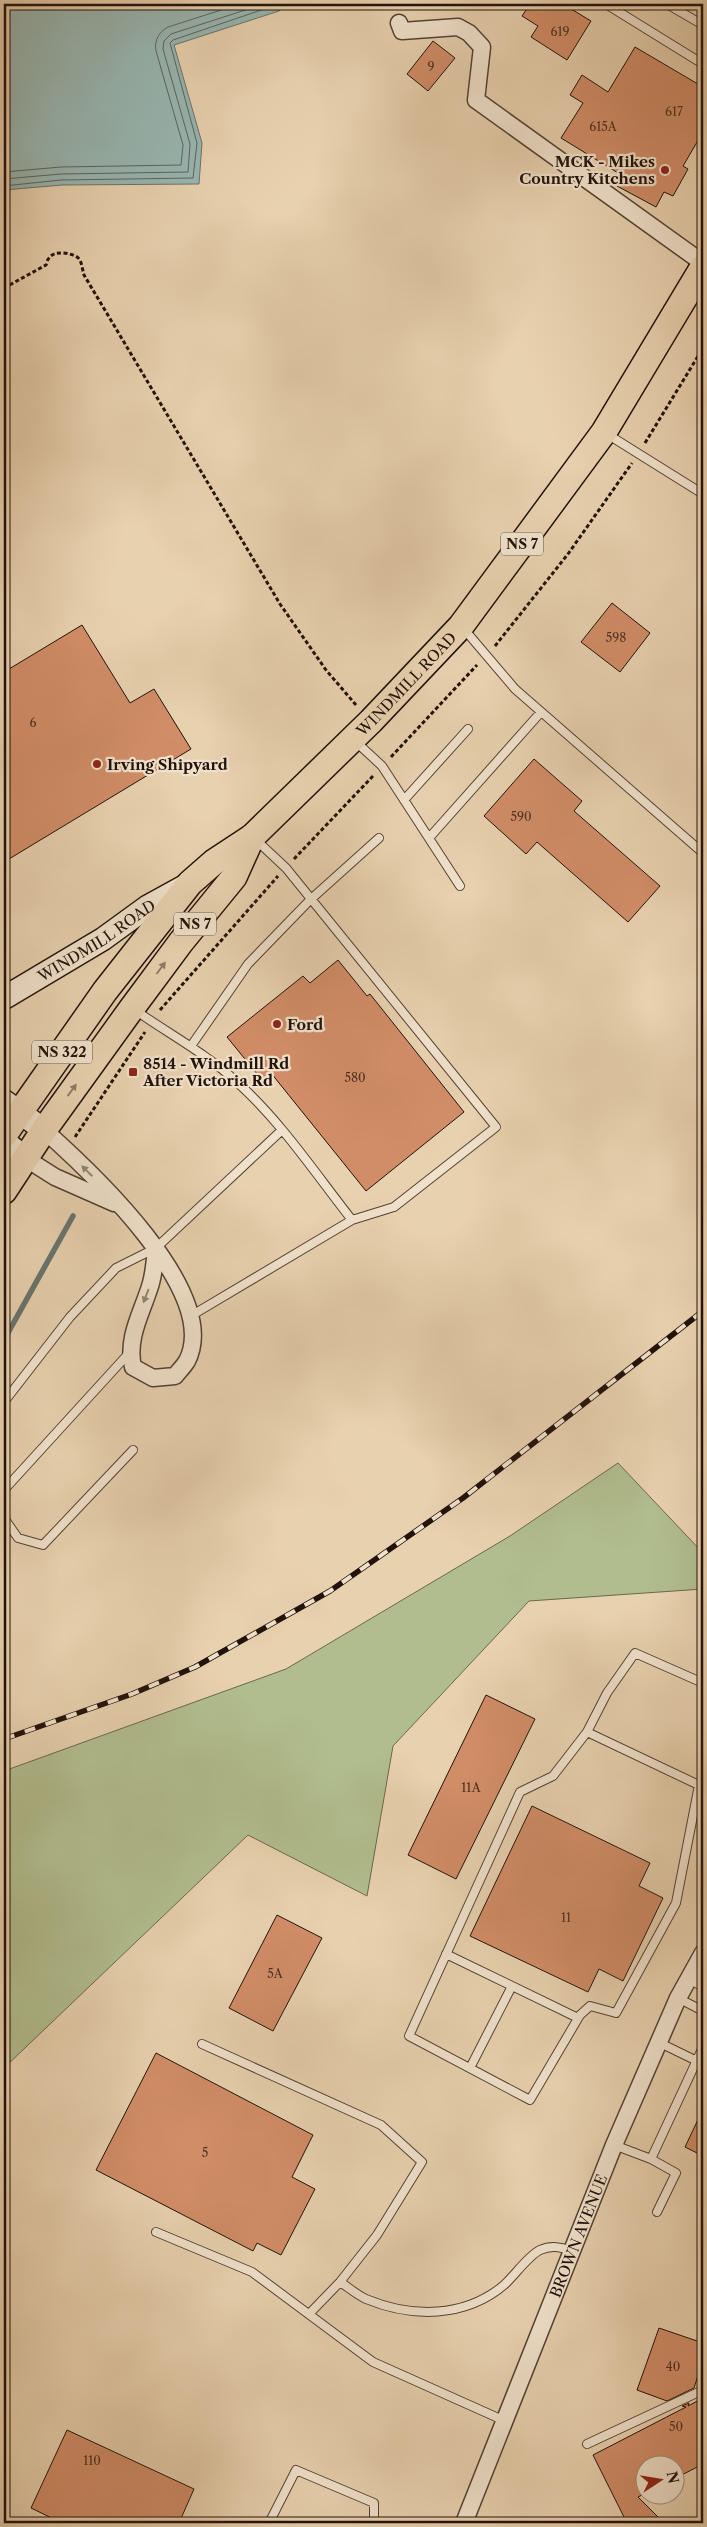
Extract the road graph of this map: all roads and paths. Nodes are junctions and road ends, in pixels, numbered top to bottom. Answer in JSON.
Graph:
{"nodes":[{"id":1,"x":606,"y":4,"type":"edge"},
{"id":2,"x":668,"y":4,"type":"edge"},
{"id":3,"x":399,"y":23,"type":"dead end"},
{"id":4,"x":703,"y":25,"type":"edge"},
{"id":5,"x":703,"y":64,"type":"edge"},
{"id":6,"x":702,"y":271,"type":"edge"},
{"id":7,"x":4,"y":288,"type":"edge"},
{"id":8,"x":604,"y":432,"type":"junction"},
{"id":9,"x":703,"y":494,"type":"edge"},
{"id":10,"x":461,"y":626,"type":"junction"},
{"id":11,"x":541,"y":712,"type":"junction"},
{"id":12,"x":371,"y":722,"type":"junction"},
{"id":13,"x":468,"y":730,"type":"dead end"},
{"id":14,"x":353,"y":739,"type":"junction"},
{"id":15,"x":404,"y":800,"type":"junction"},
{"id":16,"x":252,"y":837,"type":"junction"},
{"id":17,"x":379,"y":838,"type":"dead end"},
{"id":18,"x":429,"y":838,"type":"junction"},
{"id":19,"x":703,"y":853,"type":"edge"},
{"id":20,"x":190,"y":883,"type":"junction"},
{"id":21,"x":460,"y":886,"type":"dead end"},
{"id":22,"x":310,"y":900,"type":"junction"},
{"id":23,"x":4,"y":998,"type":"edge"},
{"id":24,"x":132,"y":1008,"type":"junction"},
{"id":25,"x":191,"y":1046,"type":"junction"},
{"id":26,"x":11,"y":1107,"type":"edge"},
{"id":27,"x":44,"y":1130,"type":"junction"},
{"id":28,"x":282,"y":1130,"type":"junction"},
{"id":29,"x":4,"y":1135,"type":"edge"},
{"id":30,"x":4,"y":1141,"type":"edge"},
{"id":31,"x":25,"y":1158,"type":"junction"},
{"id":32,"x":4,"y":1191,"type":"edge"},
{"id":33,"x":121,"y":1206,"type":"junction"},
{"id":34,"x":352,"y":1220,"type":"junction"},
{"id":35,"x":156,"y":1248,"type":"junction"},
{"id":36,"x":190,"y":1317,"type":"junction"},
{"id":37,"x":130,"y":1352,"type":"junction"},
{"id":38,"x":4,"y":1402,"type":"edge"},
{"id":39,"x":133,"y":1450,"type":"dead end"},
{"id":40,"x":4,"y":1490,"type":"edge"},
{"id":41,"x":4,"y":1518,"type":"edge"},
{"id":42,"x":703,"y":1683,"type":"edge"},
{"id":43,"x":587,"y":1732,"type":"junction"},
{"id":44,"x":701,"y":1786,"type":"edge"},
{"id":45,"x":703,"y":1953,"type":"edge"},
{"id":46,"x":446,"y":1954,"type":"junction"},
{"id":47,"x":688,"y":1979,"type":"junction"},
{"id":48,"x":512,"y":1986,"type":"junction"},
{"id":49,"x":703,"y":1987,"type":"edge"},
{"id":50,"x":678,"y":1998,"type":"junction"},
{"id":51,"x":703,"y":2011,"type":"edge"},
{"id":52,"x":578,"y":2018,"type":"junction"},
{"id":53,"x":658,"y":2042,"type":"junction"},
{"id":54,"x":202,"y":2044,"type":"dead end"},
{"id":55,"x":703,"y":2047,"type":"edge"},
{"id":56,"x":697,"y":2060,"type":"junction"},
{"id":57,"x":470,"y":2068,"type":"junction"},
{"id":58,"x":614,"y":2145,"type":"junction"},
{"id":59,"x":651,"y":2159,"type":"junction"},
{"id":60,"x":657,"y":2212,"type":"dead end"},
{"id":61,"x":156,"y":2232,"type":"dead end"},
{"id":62,"x":573,"y":2251,"type":"junction"},
{"id":63,"x":340,"y":2282,"type":"junction"},
{"id":64,"x":310,"y":2314,"type":"junction"},
{"id":65,"x":703,"y":2390,"type":"edge"},
{"id":66,"x":505,"y":2421,"type":"junction"},
{"id":67,"x":587,"y":2444,"type":"dead end"},
{"id":68,"x":269,"y":2523,"type":"edge"},
{"id":69,"x":374,"y":2523,"type":"edge"},
{"id":70,"x":464,"y":2523,"type":"edge"}],
"edges":[{"from":1,"to":5,"type":"lane"},
{"from":2,"to":4,"type":"lane"},
{"from":3,"to":6,"type":"street"},
{"from":6,"to":8,"type":"main road","name":"WINDMILL ROAD","number":"NS 7"},
{"from":7,"to":12,"type":"path"},
{"from":8,"to":9,"type":"lane"},
{"from":8,"to":10,"type":"main road","name":"WINDMILL ROAD","number":"NS 7"},
{"from":10,"to":11,"type":"lane"},
{"from":10,"to":12,"type":"main road","name":"WINDMILL ROAD","number":"NS 7"},
{"from":11,"to":18,"type":"lane"},
{"from":11,"to":19,"type":"lane"},
{"from":12,"to":14,"type":"main road","name":"WINDMILL ROAD","number":"NS 7"},
{"from":13,"to":15,"type":"lane"},
{"from":14,"to":15,"type":"lane"},
{"from":14,"to":16,"type":"main road","name":"WINDMILL ROAD","number":"NS 7"},
{"from":15,"to":18,"type":"lane"},
{"from":16,"to":20,"type":"main road","name":"WINDMILL ROAD","number":"NS 7"},
{"from":16,"to":22,"type":"lane"},
{"from":24,"to":16,"type":"main road","number":"NS 7","one_way":true},
{"from":17,"to":22,"type":"lane"},
{"from":18,"to":21,"type":"lane"},
{"from":20,"to":23,"type":"main road","name":"WINDMILL ROAD","number":"NS 7"},
{"from":20,"to":26,"type":"main road","number":"NS 322"},
{"from":22,"to":25,"type":"lane"},
{"from":22,"to":34,"type":"lane"},
{"from":24,"to":25,"type":"lane"},
{"from":27,"to":24,"type":"main road","number":"NS 7","one_way":true},
{"from":25,"to":28,"type":"lane"},
{"from":26,"to":27,"type":"main road"},
{"from":26,"to":29,"type":"main road","number":"NS 322"},
{"from":27,"to":31,"type":"main road","number":"NS 7"},
{"from":33,"to":27,"type":"street","one_way":true},
{"from":28,"to":34,"type":"lane"},
{"from":28,"to":35,"type":"lane"},
{"from":30,"to":31,"type":"main road"},
{"from":31,"to":32,"type":"main road"},
{"from":31,"to":33,"type":"street"},
{"from":33,"to":35,"type":"street"},
{"from":34,"to":36,"type":"lane"},
{"from":35,"to":36,"type":"street"},
{"from":35,"to":37,"type":"street","one_way":true},
{"from":35,"to":38,"type":"lane"},
{"from":36,"to":37,"type":"street"},
{"from":37,"to":40,"type":"lane"},
{"from":39,"to":41,"type":"lane"},
{"from":42,"to":43,"type":"lane"},
{"from":43,"to":44,"type":"lane"},
{"from":43,"to":46,"type":"lane"},
{"from":44,"to":52,"type":"lane"},
{"from":45,"to":47,"type":"street","name":"BROWN AVENUE"},
{"from":46,"to":48,"type":"lane"},
{"from":46,"to":57,"type":"lane"},
{"from":47,"to":49,"type":"lane"},
{"from":47,"to":50,"type":"street","name":"BROWN AVENUE"},
{"from":48,"to":52,"type":"lane"},
{"from":48,"to":57,"type":"lane"},
{"from":50,"to":51,"type":"lane"},
{"from":50,"to":53,"type":"street","name":"BROWN AVENUE"},
{"from":52,"to":57,"type":"lane"},
{"from":53,"to":56,"type":"lane"},
{"from":53,"to":58,"type":"street","name":"BROWN AVENUE"},
{"from":54,"to":63,"type":"lane"},
{"from":55,"to":56,"type":"lane"},
{"from":56,"to":59,"type":"lane"},
{"from":58,"to":59,"type":"lane"},
{"from":58,"to":62,"type":"street","name":"BROWN AVENUE"},
{"from":59,"to":60,"type":"lane"},
{"from":61,"to":64,"type":"lane"},
{"from":62,"to":63,"type":"lane"},
{"from":62,"to":66,"type":"street","name":"BROWN AVENUE"},
{"from":63,"to":64,"type":"lane"},
{"from":64,"to":66,"type":"lane"},
{"from":65,"to":67,"type":"lane"},
{"from":66,"to":70,"type":"street","name":"BROWN AVENUE"},
{"from":68,"to":69,"type":"lane"}]}
